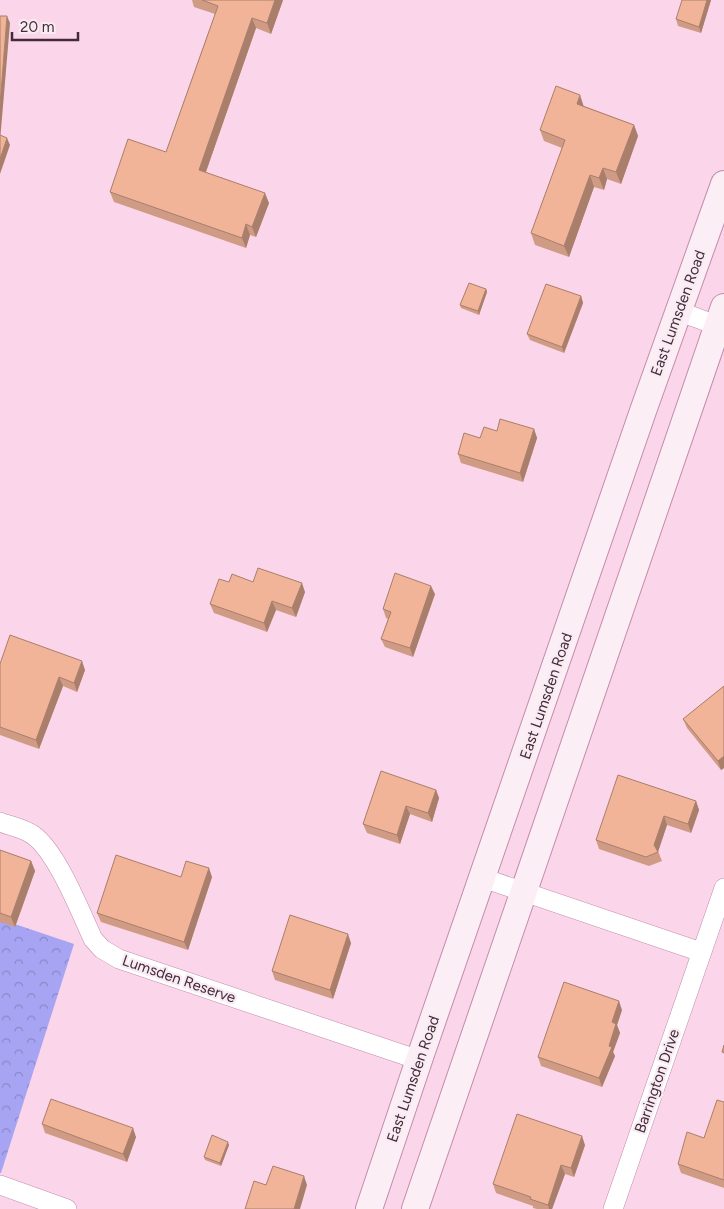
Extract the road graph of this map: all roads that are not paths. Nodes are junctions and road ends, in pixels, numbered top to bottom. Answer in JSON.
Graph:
{"nodes":[{"id":1,"x":724,"y":184,"type":"edge"},
{"id":2,"x":678,"y":311,"type":"junction"},
{"id":3,"x":722,"y":320,"type":"edge"},
{"id":4,"x":0,"y":822,"type":"edge"},
{"id":5,"x":483,"y":878,"type":"junction"},
{"id":6,"x":724,"y":888,"type":"edge"},
{"id":7,"x":523,"y":892,"type":"junction"},
{"id":8,"x":701,"y":952,"type":"junction"},
{"id":9,"x":419,"y":1060,"type":"junction"},
{"id":10,"x":0,"y":1185,"type":"edge"},
{"id":11,"x":67,"y":1209,"type":"edge"},
{"id":12,"x":369,"y":1209,"type":"edge"},
{"id":13,"x":415,"y":1209,"type":"edge"},
{"id":14,"x":613,"y":1209,"type":"edge"}],
"edges":[{"from":1,"to":2,"type":"main road","name":"East Lumsden Road"},
{"from":2,"to":3,"type":"street"},
{"from":2,"to":5,"type":"main road","name":"East Lumsden Road"},
{"from":3,"to":7,"type":"main road"},
{"from":4,"to":9,"type":"street","name":"Lumsden Reserve"},
{"from":5,"to":7,"type":"street"},
{"from":5,"to":9,"type":"main road","name":"East Lumsden Road"},
{"from":6,"to":8,"type":"street","name":"Barrington Drive"},
{"from":7,"to":8,"type":"street"},
{"from":7,"to":13,"type":"main road"},
{"from":8,"to":14,"type":"street","name":"Barrington Drive"},
{"from":9,"to":12,"type":"main road","name":"East Lumsden Road"},
{"from":10,"to":11,"type":"street"}]}
